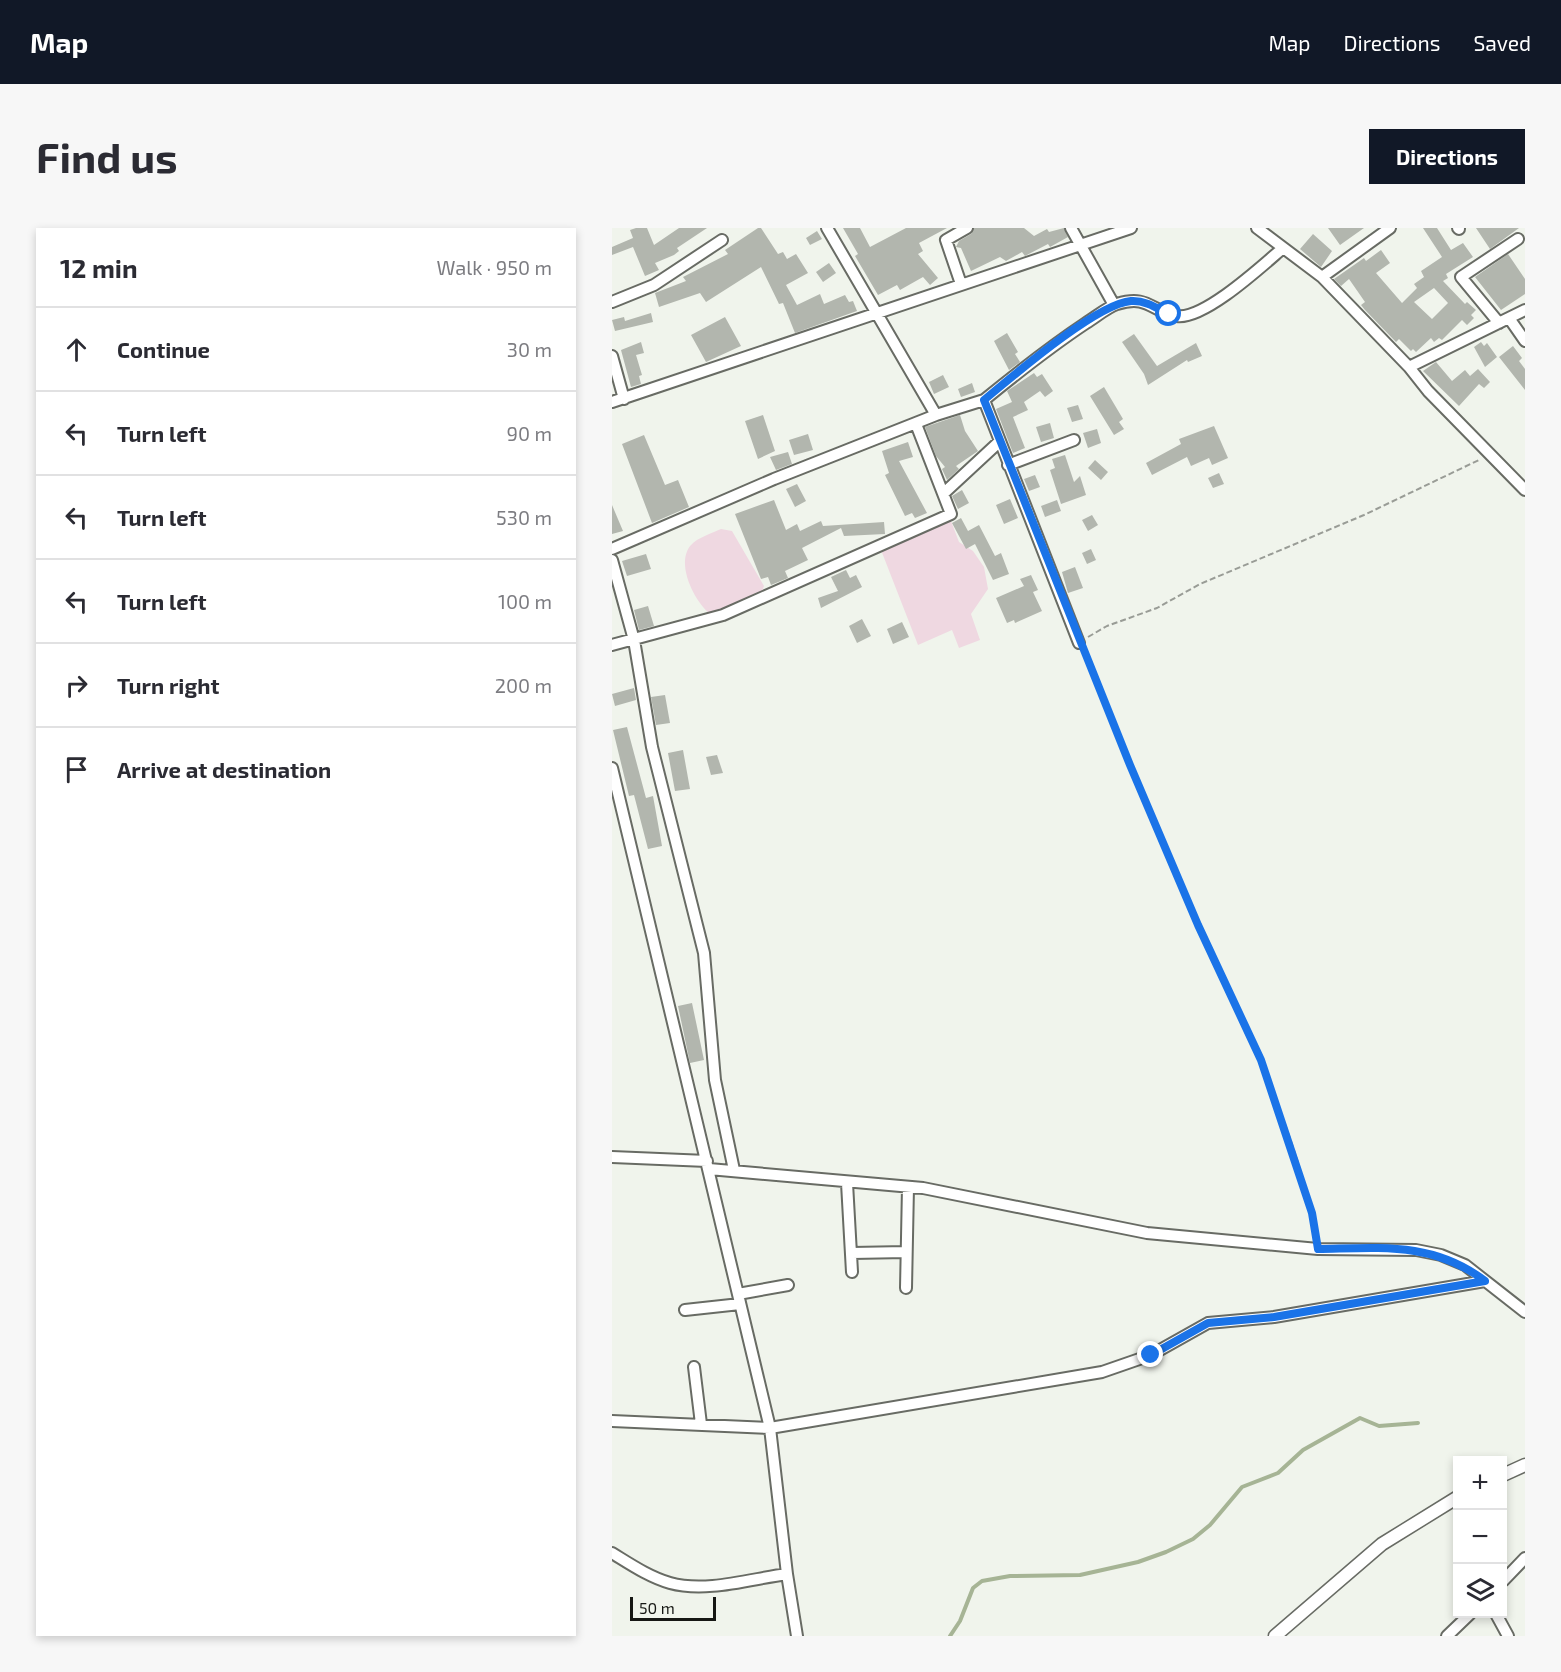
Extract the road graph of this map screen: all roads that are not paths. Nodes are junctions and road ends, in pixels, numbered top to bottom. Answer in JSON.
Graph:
{"nodes":[{"id":1,"x":827,"y":228,"type":"edge"},
{"id":2,"x":967,"y":228,"type":"edge"},
{"id":3,"x":1071,"y":228,"type":"edge"},
{"id":4,"x":1131,"y":228,"type":"edge"},
{"id":5,"x":1257,"y":228,"type":"edge"},
{"id":6,"x":1390,"y":228,"type":"edge"},
{"id":7,"x":1518,"y":239,"type":"dead end"},
{"id":8,"x":722,"y":240,"type":"dead end"},
{"id":9,"x":1083,"y":245,"type":"junction"},
{"id":10,"x":1283,"y":248,"type":"junction"},
{"id":11,"x":1322,"y":277,"type":"junction"},
{"id":12,"x":961,"y":284,"type":"junction"},
{"id":13,"x":612,"y":302,"type":"edge"},
{"id":14,"x":1114,"y":305,"type":"junction"},
{"id":15,"x":1525,"y":310,"type":"edge"},
{"id":16,"x":877,"y":313,"type":"junction"},
{"id":17,"x":1504,"y":320,"type":"junction"},
{"id":18,"x":1525,"y":341,"type":"edge"},
{"id":19,"x":612,"y":356,"type":"edge"},
{"id":20,"x":1409,"y":367,"type":"junction"},
{"id":21,"x":624,"y":399,"type":"junction"},
{"id":22,"x":984,"y":400,"type":"junction"},
{"id":23,"x":612,"y":402,"type":"edge"},
{"id":24,"x":936,"y":415,"type":"junction"},
{"id":25,"x":916,"y":424,"type":"junction"},
{"id":26,"x":1074,"y":440,"type":"dead end"},
{"id":27,"x":999,"y":442,"type":"junction"},
{"id":28,"x":1008,"y":465,"type":"junction"},
{"id":29,"x":1525,"y":490,"type":"edge"},
{"id":30,"x":944,"y":493,"type":"junction"},
{"id":31,"x":612,"y":549,"type":"edge"},
{"id":32,"x":612,"y":560,"type":"edge"},
{"id":33,"x":634,"y":640,"type":"junction"},
{"id":34,"x":1079,"y":643,"type":"road end"},
{"id":35,"x":612,"y":645,"type":"edge"},
{"id":36,"x":612,"y":768,"type":"edge"},
{"id":37,"x":612,"y":1157,"type":"edge"},
{"id":38,"x":708,"y":1165,"type":"junction"},
{"id":39,"x":734,"y":1170,"type":"junction"},
{"id":40,"x":848,"y":1183,"type":"junction"},
{"id":41,"x":908,"y":1187,"type":"junction"},
{"id":42,"x":906,"y":1252,"type":"junction"},
{"id":43,"x":852,"y":1253,"type":"junction"},
{"id":44,"x":852,"y":1272,"type":"dead end"},
{"id":45,"x":1485,"y":1281,"type":"junction"},
{"id":46,"x":788,"y":1285,"type":"dead end"},
{"id":47,"x":906,"y":1288,"type":"dead end"},
{"id":48,"x":739,"y":1299,"type":"junction"},
{"id":49,"x":686,"y":1310,"type":"dead end"},
{"id":50,"x":1525,"y":1312,"type":"edge"},
{"id":51,"x":694,"y":1367,"type":"dead end"},
{"id":52,"x":612,"y":1421,"type":"edge"},
{"id":53,"x":702,"y":1424,"type":"junction"},
{"id":54,"x":770,"y":1428,"type":"junction"},
{"id":55,"x":1525,"y":1465,"type":"edge"},
{"id":56,"x":1507,"y":1473,"type":"edge"},
{"id":57,"x":1453,"y":1500,"type":"edge"},
{"id":58,"x":612,"y":1553,"type":"edge"},
{"id":59,"x":1525,"y":1558,"type":"edge"},
{"id":60,"x":787,"y":1574,"type":"junction"},
{"id":61,"x":1507,"y":1577,"type":"edge"},
{"id":62,"x":1466,"y":1618,"type":"edge"},
{"id":63,"x":1498,"y":1618,"type":"edge"},
{"id":64,"x":797,"y":1636,"type":"edge"},
{"id":65,"x":1275,"y":1636,"type":"edge"},
{"id":66,"x":1447,"y":1636,"type":"edge"},
{"id":67,"x":1508,"y":1636,"type":"edge"}],
"edges":[{"from":1,"to":16,"type":"street"},
{"from":2,"to":12,"type":"street"},
{"from":3,"to":9,"type":"street"},
{"from":4,"to":9,"type":"street"},
{"from":5,"to":10,"type":"street"},
{"from":6,"to":11,"type":"street"},
{"from":7,"to":17,"type":"street"},
{"from":8,"to":13,"type":"street"},
{"from":9,"to":12,"type":"street"},
{"from":9,"to":14,"type":"street"},
{"from":10,"to":11,"type":"street"},
{"from":10,"to":14,"type":"street"},
{"from":11,"to":20,"type":"street"},
{"from":12,"to":16,"type":"street"},
{"from":14,"to":22,"type":"street"},
{"from":15,"to":17,"type":"street"},
{"from":16,"to":21,"type":"street"},
{"from":16,"to":24,"type":"street"},
{"from":17,"to":18,"type":"street"},
{"from":17,"to":20,"type":"street"},
{"from":19,"to":21,"type":"street"},
{"from":20,"to":29,"type":"street"},
{"from":21,"to":23,"type":"street"},
{"from":22,"to":24,"type":"street"},
{"from":22,"to":27,"type":"street"},
{"from":24,"to":25,"type":"street"},
{"from":25,"to":30,"type":"street"},
{"from":25,"to":31,"type":"street"},
{"from":26,"to":28,"type":"street"},
{"from":27,"to":28,"type":"street"},
{"from":27,"to":30,"type":"street"},
{"from":28,"to":34,"type":"street"},
{"from":30,"to":33,"type":"street"},
{"from":32,"to":33,"type":"street"},
{"from":33,"to":35,"type":"street"},
{"from":33,"to":39,"type":"street"},
{"from":36,"to":38,"type":"street"},
{"from":37,"to":38,"type":"street"},
{"from":38,"to":39,"type":"street"},
{"from":38,"to":48,"type":"street"},
{"from":39,"to":40,"type":"street"},
{"from":40,"to":41,"type":"street"},
{"from":40,"to":43,"type":"street"},
{"from":41,"to":42,"type":"street"},
{"from":41,"to":45,"type":"street"},
{"from":42,"to":43,"type":"street"},
{"from":42,"to":47,"type":"street"},
{"from":43,"to":44,"type":"street"},
{"from":45,"to":50,"type":"street"},
{"from":45,"to":54,"type":"street"},
{"from":46,"to":48,"type":"street"},
{"from":48,"to":49,"type":"street"},
{"from":48,"to":54,"type":"street"},
{"from":51,"to":53,"type":"street"},
{"from":52,"to":53,"type":"street"},
{"from":53,"to":54,"type":"street"},
{"from":54,"to":60,"type":"street"},
{"from":55,"to":56,"type":"street"},
{"from":57,"to":65,"type":"street"},
{"from":58,"to":60,"type":"street"},
{"from":59,"to":61,"type":"street"},
{"from":60,"to":64,"type":"street"},
{"from":62,"to":66,"type":"street"},
{"from":63,"to":67,"type":"street"}]}
